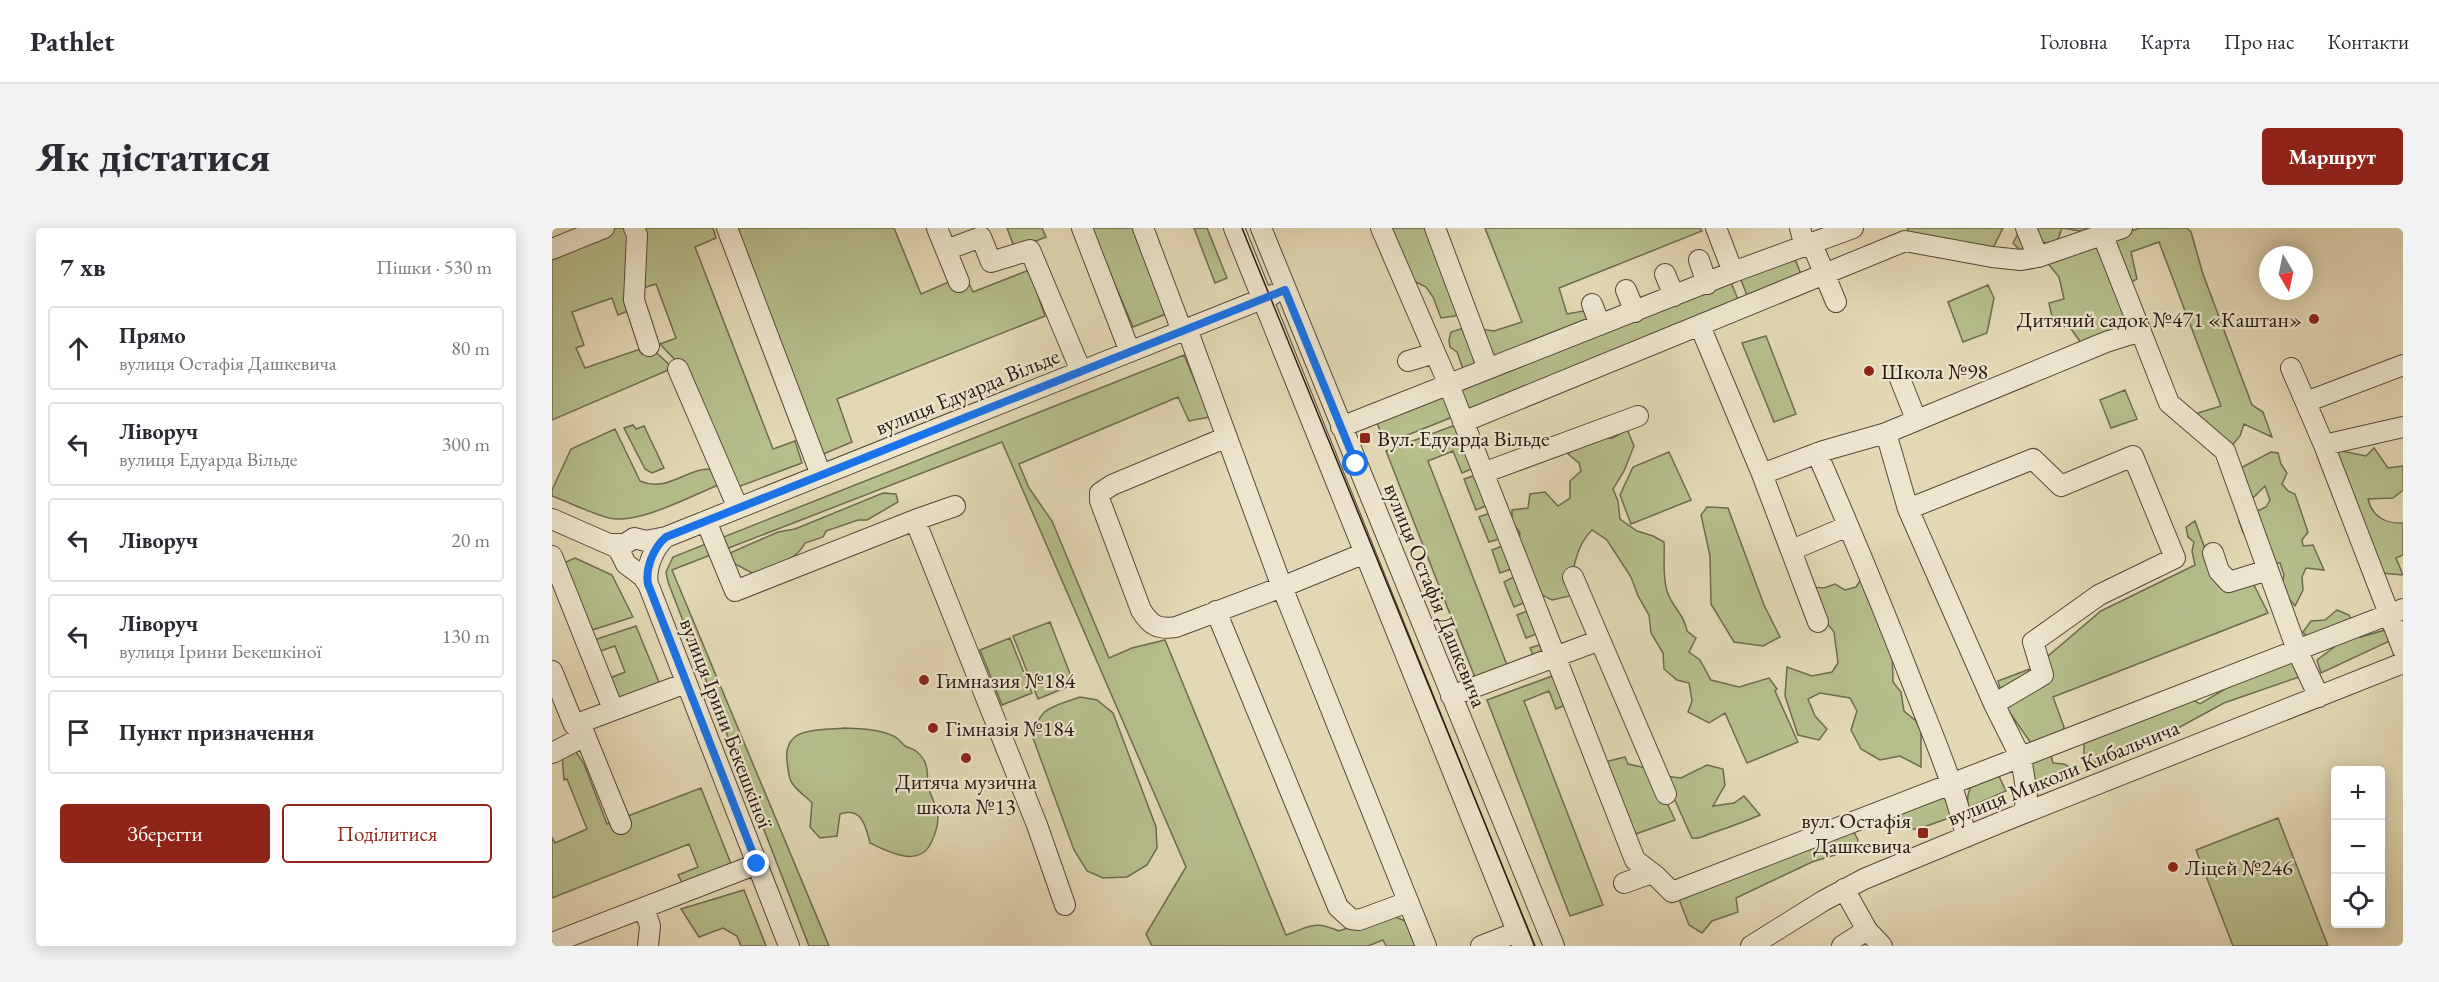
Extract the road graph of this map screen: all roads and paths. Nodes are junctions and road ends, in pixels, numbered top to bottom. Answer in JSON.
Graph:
{"nodes":[{"id":1,"x":604,"y":228,"type":"edge"},
{"id":2,"x":634,"y":228,"type":"edge"},
{"id":3,"x":727,"y":228,"type":"edge"},
{"id":4,"x":937,"y":228,"type":"edge"},
{"id":5,"x":1082,"y":228,"type":"edge"},
{"id":6,"x":1143,"y":228,"type":"edge"},
{"id":7,"x":1234,"y":228,"type":"edge"},
{"id":8,"x":1261,"y":228,"type":"edge"},
{"id":9,"x":1381,"y":228,"type":"edge"},
{"id":10,"x":1435,"y":228,"type":"edge"},
{"id":11,"x":1716,"y":228,"type":"edge"},
{"id":12,"x":1853,"y":228,"type":"edge"},
{"id":13,"x":2026,"y":228,"type":"edge"},
{"id":14,"x":2122,"y":228,"type":"edge"},
{"id":15,"x":1903,"y":234,"type":"edge"},
{"id":16,"x":2103,"y":236,"type":"junction"},
{"id":17,"x":1806,"y":240,"type":"edge"},
{"id":18,"x":552,"y":249,"type":"edge"},
{"id":19,"x":946,"y":250,"type":"junction"},
{"id":20,"x":2038,"y":257,"type":"junction"},
{"id":21,"x":1699,"y":260,"type":"dead end"},
{"id":22,"x":1733,"y":272,"type":"junction"},
{"id":23,"x":1665,"y":274,"type":"dead end"},
{"id":24,"x":1823,"y":274,"type":"junction"},
{"id":25,"x":959,"y":282,"type":"dead end"},
{"id":26,"x":1707,"y":284,"type":"junction"},
{"id":27,"x":1285,"y":290,"type":"junction"},
{"id":28,"x":1626,"y":290,"type":"dead end"},
{"id":29,"x":1674,"y":296,"type":"junction"},
{"id":30,"x":1262,"y":299,"type":"junction"},
{"id":31,"x":1836,"y":302,"type":"dead end"},
{"id":32,"x":1592,"y":303,"type":"dead end"},
{"id":33,"x":1635,"y":312,"type":"junction"},
{"id":34,"x":1600,"y":325,"type":"junction"},
{"id":35,"x":1700,"y":326,"type":"junction"},
{"id":36,"x":1184,"y":330,"type":"junction"},
{"id":37,"x":2141,"y":331,"type":"junction"},
{"id":38,"x":649,"y":346,"type":"dead end"},
{"id":39,"x":1130,"y":352,"type":"junction"},
{"id":40,"x":1435,"y":353,"type":"junction"},
{"id":41,"x":1408,"y":361,"type":"dead end"},
{"id":42,"x":2403,"y":365,"type":"edge"},
{"id":43,"x":2291,"y":368,"type":"dead end"},
{"id":44,"x":678,"y":369,"type":"dead end"},
{"id":45,"x":1488,"y":369,"type":"junction"},
{"id":46,"x":1081,"y":371,"type":"junction"},
{"id":47,"x":1900,"y":379,"type":"dead end"},
{"id":48,"x":1449,"y":385,"type":"junction"},
{"id":49,"x":2306,"y":402,"type":"junction"},
{"id":50,"x":1638,"y":416,"type":"dead end"},
{"id":51,"x":1916,"y":419,"type":"junction"},
{"id":52,"x":1463,"y":422,"type":"junction"},
{"id":53,"x":1341,"y":427,"type":"junction"},
{"id":54,"x":2403,"y":427,"type":"edge"},
{"id":55,"x":1886,"y":433,"type":"junction"},
{"id":56,"x":1227,"y":438,"type":"junction"},
{"id":57,"x":2324,"y":445,"type":"junction"},
{"id":58,"x":1817,"y":453,"type":"junction"},
{"id":59,"x":1483,"y":473,"type":"junction"},
{"id":60,"x":1762,"y":474,"type":"junction"},
{"id":61,"x":821,"y":475,"type":"junction"},
{"id":62,"x":956,"y":506,"type":"dead end"},
{"id":63,"x":738,"y":508,"type":"junction"},
{"id":64,"x":1908,"y":509,"type":"junction"},
{"id":65,"x":552,"y":519,"type":"edge"},
{"id":66,"x":915,"y":520,"type":"junction"},
{"id":67,"x":706,"y":521,"type":"junction"},
{"id":68,"x":1848,"y":526,"type":"junction"},
{"id":69,"x":1792,"y":550,"type":"junction"},
{"id":70,"x":1365,"y":553,"type":"junction"},
{"id":71,"x":2213,"y":553,"type":"dead end"},
{"id":72,"x":639,"y":554,"type":"junction"},
{"id":73,"x":552,"y":556,"type":"edge"},
{"id":74,"x":2268,"y":570,"type":"junction"},
{"id":75,"x":1574,"y":578,"type":"dead end"},
{"id":76,"x":1282,"y":587,"type":"junction"},
{"id":77,"x":1216,"y":612,"type":"junction"},
{"id":78,"x":2396,"y":612,"type":"edge"},
{"id":79,"x":1818,"y":622,"type":"dead end"},
{"id":80,"x":1600,"y":640,"type":"junction"},
{"id":81,"x":2297,"y":650,"type":"junction"},
{"id":82,"x":2403,"y":650,"type":"edge"},
{"id":83,"x":1556,"y":658,"type":"junction"},
{"id":84,"x":2403,"y":663,"type":"edge"},
{"id":85,"x":552,"y":671,"type":"edge"},
{"id":86,"x":686,"y":682,"type":"junction"},
{"id":87,"x":1452,"y":696,"type":"junction"},
{"id":88,"x":2319,"y":697,"type":"junction"},
{"id":89,"x":1994,"y":704,"type":"junction"},
{"id":90,"x":613,"y":709,"type":"junction"},
{"id":91,"x":582,"y":730,"type":"junction"},
{"id":92,"x":552,"y":753,"type":"edge"},
{"id":93,"x":2021,"y":758,"type":"junction"},
{"id":94,"x":1951,"y":784,"type":"junction"},
{"id":95,"x":1666,"y":794,"type":"dead end"},
{"id":96,"x":2024,"y":813,"type":"junction"},
{"id":97,"x":621,"y":824,"type":"dead end"},
{"id":98,"x":1966,"y":837,"type":"junction"},
{"id":99,"x":757,"y":864,"type":"junction"},
{"id":100,"x":1652,"y":873,"type":"junction"},
{"id":101,"x":1624,"y":883,"type":"dead end"},
{"id":102,"x":1844,"y":889,"type":"junction"},
{"id":103,"x":1408,"y":902,"type":"junction"},
{"id":104,"x":1065,"y":905,"type":"dead end"},
{"id":105,"x":644,"y":908,"type":"junction"},
{"id":106,"x":1867,"y":930,"type":"junction"},
{"id":107,"x":582,"y":939,"type":"edge"},
{"id":108,"x":1520,"y":939,"type":"edge"},
{"id":109,"x":552,"y":943,"type":"edge"},
{"id":110,"x":648,"y":946,"type":"edge"},
{"id":111,"x":789,"y":946,"type":"edge"},
{"id":112,"x":1426,"y":946,"type":"edge"},
{"id":113,"x":1481,"y":946,"type":"edge"},
{"id":114,"x":1554,"y":946,"type":"edge"},
{"id":115,"x":1751,"y":946,"type":"edge"},
{"id":116,"x":1842,"y":946,"type":"edge"},
{"id":117,"x":1882,"y":946,"type":"edge"}],
"edges":[{"from":1,"to":18,"type":"street"},
{"from":2,"to":38,"type":"street"},
{"from":3,"to":61,"type":"street"},
{"from":4,"to":19,"type":"street"},
{"from":5,"to":39,"type":"street"},
{"from":6,"to":36,"type":"street"},
{"from":7,"to":30,"type":"street"},
{"from":8,"to":27,"type":"street","name":"вулиця Остафія Дашкевича"},
{"from":9,"to":40,"type":"street"},
{"from":10,"to":45,"type":"street"},
{"from":11,"to":22,"type":"street"},
{"from":12,"to":17,"type":"street"},
{"from":13,"to":20,"type":"street"},
{"from":14,"to":16,"type":"street"},
{"from":15,"to":20,"type":"street"},
{"from":15,"to":24,"type":"street"},
{"from":16,"to":20,"type":"street"},
{"from":16,"to":37,"type":"street"},
{"from":17,"to":22,"type":"street"},
{"from":17,"to":24,"type":"street"},
{"from":19,"to":25,"type":"street"},
{"from":19,"to":46,"type":"street"},
{"from":21,"to":26,"type":"street"},
{"from":22,"to":26,"type":"street"},
{"from":23,"to":29,"type":"street"},
{"from":24,"to":31,"type":"street"},
{"from":24,"to":35,"type":"street"},
{"from":26,"to":29,"type":"street"},
{"from":27,"to":30,"type":"street","name":"вулиця Едуарда Вільде"},
{"from":27,"to":53,"type":"street","name":"вулиця Остафія Дашкевича"},
{"from":28,"to":33,"type":"street"},
{"from":29,"to":33,"type":"street"},
{"from":30,"to":36,"type":"street","name":"вулиця Едуарда Вільде"},
{"from":30,"to":70,"type":"street"},
{"from":32,"to":34,"type":"street"},
{"from":33,"to":34,"type":"street"},
{"from":34,"to":45,"type":"street"},
{"from":35,"to":52,"type":"street"},
{"from":35,"to":60,"type":"street"},
{"from":36,"to":39,"type":"street","name":"вулиця Едуарда Вільде"},
{"from":36,"to":56,"type":"street"},
{"from":37,"to":51,"type":"street"},
{"from":37,"to":74,"type":"street"},
{"from":39,"to":46,"type":"street","name":"вулиця Едуарда Вільде"},
{"from":40,"to":41,"type":"street"},
{"from":40,"to":48,"type":"street"},
{"from":42,"to":49,"type":"street"},
{"from":43,"to":49,"type":"street"},
{"from":44,"to":63,"type":"street"},
{"from":45,"to":48,"type":"street"},
{"from":46,"to":61,"type":"street","name":"вулиця Едуарда Вільде"},
{"from":47,"to":51,"type":"street"},
{"from":48,"to":52,"type":"street"},
{"from":48,"to":53,"type":"street"},
{"from":49,"to":57,"type":"street"},
{"from":50,"to":59,"type":"street"},
{"from":51,"to":55,"type":"street"},
{"from":52,"to":59,"type":"street"},
{"from":53,"to":87,"type":"street","name":"вулиця Остафія Дашкевича"},
{"from":54,"to":57,"type":"street"},
{"from":55,"to":58,"type":"street"},
{"from":55,"to":64,"type":"street"},
{"from":56,"to":76,"type":"street"},
{"from":56,"to":77,"type":"street"},
{"from":57,"to":78,"type":"street"},
{"from":58,"to":60,"type":"street"},
{"from":58,"to":68,"type":"street"},
{"from":59,"to":83,"type":"street"},
{"from":60,"to":69,"type":"street"},
{"from":61,"to":63,"type":"street","name":"вулиця Едуарда Вільде"},
{"from":62,"to":66,"type":"street"},
{"from":63,"to":67,"type":"street","name":"вулиця Едуарда Вільде"},
{"from":64,"to":89,"type":"street"},
{"from":64,"to":89,"type":"street"},
{"from":65,"to":72,"type":"street"},
{"from":66,"to":67,"type":"street"},
{"from":66,"to":104,"type":"street"},
{"from":67,"to":72,"type":"street","name":"вулиця Едуарда Вільде"},
{"from":68,"to":69,"type":"street"},
{"from":68,"to":94,"type":"street"},
{"from":69,"to":79,"type":"street"},
{"from":70,"to":76,"type":"street"},
{"from":70,"to":108,"type":"street"},
{"from":71,"to":74,"type":"street"},
{"from":72,"to":86,"type":"street","name":"вулиця Ірини Бекешкіної"},
{"from":73,"to":90,"type":"street"},
{"from":74,"to":81,"type":"street"},
{"from":75,"to":80,"type":"street"},
{"from":76,"to":77,"type":"street"},
{"from":76,"to":103,"type":"street"},
{"from":77,"to":103,"type":"street"},
{"from":78,"to":81,"type":"street"},
{"from":78,"to":82,"type":"street"},
{"from":80,"to":83,"type":"street"},
{"from":80,"to":95,"type":"street"},
{"from":81,"to":88,"type":"street"},
{"from":81,"to":93,"type":"street"},
{"from":83,"to":87,"type":"street"},
{"from":83,"to":100,"type":"street"},
{"from":84,"to":88,"type":"street","name":"вулиця Миколи Кибальчича"},
{"from":85,"to":91,"type":"street"},
{"from":86,"to":90,"type":"street"},
{"from":86,"to":99,"type":"street","name":"вулиця Ірини Бекешкіної"},
{"from":87,"to":114,"type":"street","name":"вулиця Остафія Дашкевича"},
{"from":88,"to":96,"type":"street","name":"вулиця Миколи Кибальчича"},
{"from":89,"to":93,"type":"street"},
{"from":90,"to":91,"type":"street"},
{"from":91,"to":92,"type":"street"},
{"from":91,"to":97,"type":"street"},
{"from":93,"to":94,"type":"street"},
{"from":93,"to":96,"type":"street"},
{"from":94,"to":98,"type":"street"},
{"from":94,"to":100,"type":"street"},
{"from":96,"to":98,"type":"street","name":"вулиця Миколи Кибальчича"},
{"from":98,"to":102,"type":"street","name":"вулиця Миколи Кибальчича"},
{"from":99,"to":105,"type":"street"},
{"from":99,"to":111,"type":"street","name":"вулиця Ірини Бекешкіної"},
{"from":100,"to":101,"type":"street"},
{"from":102,"to":106,"type":"street"},
{"from":102,"to":115,"type":"street","name":"вулиця Миколи Кибальчича"},
{"from":103,"to":112,"type":"street"},
{"from":105,"to":107,"type":"street"},
{"from":105,"to":110,"type":"street"},
{"from":106,"to":116,"type":"street"},
{"from":106,"to":117,"type":"street"},
{"from":107,"to":109,"type":"street"},
{"from":108,"to":113,"type":"street"}]}
